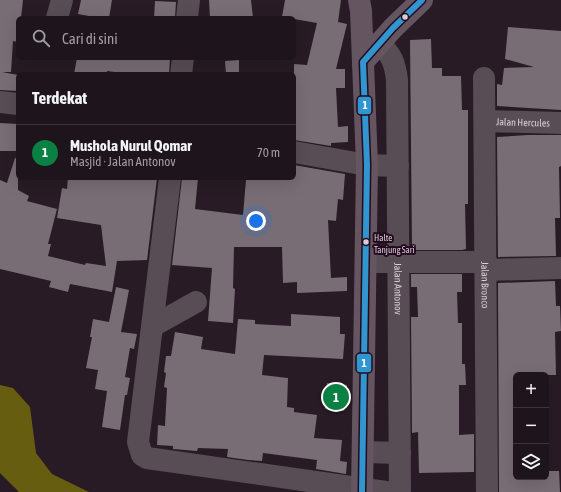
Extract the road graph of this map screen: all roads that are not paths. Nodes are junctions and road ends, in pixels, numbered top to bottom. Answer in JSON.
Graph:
{"nodes":[{"id":1,"x":62,"y":0,"type":"edge"},
{"id":2,"x":189,"y":0,"type":"edge"},
{"id":3,"x":358,"y":0,"type":"edge"},
{"id":4,"x":422,"y":0,"type":"edge"},
{"id":5,"x":58,"y":16,"type":"edge"},
{"id":6,"x":187,"y":16,"type":"edge"},
{"id":7,"x":379,"y":43,"type":"junction"},
{"id":8,"x":183,"y":60,"type":"edge"},
{"id":9,"x":363,"y":62,"type":"junction"},
{"id":10,"x":181,"y":72,"type":"edge"},
{"id":11,"x":484,"y":78,"type":"dead end"},
{"id":12,"x":0,"y":102,"type":"edge"},
{"id":13,"x":16,"y":104,"type":"edge"},
{"id":14,"x":485,"y":121,"type":"junction"},
{"id":15,"x":561,"y":123,"type":"edge"},
{"id":16,"x":296,"y":152,"type":"edge"},
{"id":17,"x":367,"y":165,"type":"junction"},
{"id":18,"x":398,"y":166,"type":"junction"},
{"id":19,"x":170,"y":180,"type":"edge"},
{"id":20,"x":366,"y":262,"type":"junction"},
{"id":21,"x":399,"y":262,"type":"junction"},
{"id":22,"x":486,"y":266,"type":"junction"},
{"id":23,"x":561,"y":268,"type":"edge"},
{"id":24,"x":196,"y":302,"type":"dead end"},
{"id":25,"x":153,"y":326,"type":"junction"},
{"id":26,"x":363,"y":452,"type":"junction"},
{"id":27,"x":400,"y":453,"type":"junction"},
{"id":28,"x":362,"y":490,"type":"edge"},
{"id":29,"x":386,"y":492,"type":"edge"},
{"id":30,"x":400,"y":492,"type":"edge"},
{"id":31,"x":487,"y":492,"type":"edge"}],
"edges":[{"from":1,"to":5,"type":"street"},
{"from":2,"to":6,"type":"street"},
{"from":3,"to":9,"type":"main road"},
{"from":4,"to":7,"type":"main road"},
{"from":7,"to":9,"type":"main road"},
{"from":7,"to":18,"type":"street","name":"Jalan Antonov"},
{"from":8,"to":10,"type":"street"},
{"from":9,"to":17,"type":"main road"},
{"from":11,"to":14,"type":"street","name":"Jalan Bronco"},
{"from":12,"to":13,"type":"street"},
{"from":14,"to":15,"type":"street","name":"Jalan Hercules"},
{"from":14,"to":22,"type":"street","name":"Jalan Bronco"},
{"from":16,"to":17,"type":"street"},
{"from":17,"to":18,"type":"street"},
{"from":17,"to":20,"type":"main road"},
{"from":18,"to":21,"type":"street","name":"Jalan Antonov"},
{"from":19,"to":25,"type":"street"},
{"from":20,"to":21,"type":"street"},
{"from":20,"to":26,"type":"main road"},
{"from":21,"to":22,"type":"street"},
{"from":21,"to":27,"type":"street","name":"Jalan Antonov"},
{"from":22,"to":23,"type":"street"},
{"from":22,"to":31,"type":"street","name":"Jalan Bronco"},
{"from":24,"to":25,"type":"street"},
{"from":25,"to":28,"type":"street"},
{"from":26,"to":27,"type":"street"},
{"from":26,"to":28,"type":"main road"},
{"from":27,"to":30,"type":"street","name":"Jalan Antonov"},
{"from":28,"to":29,"type":"street"}]}
